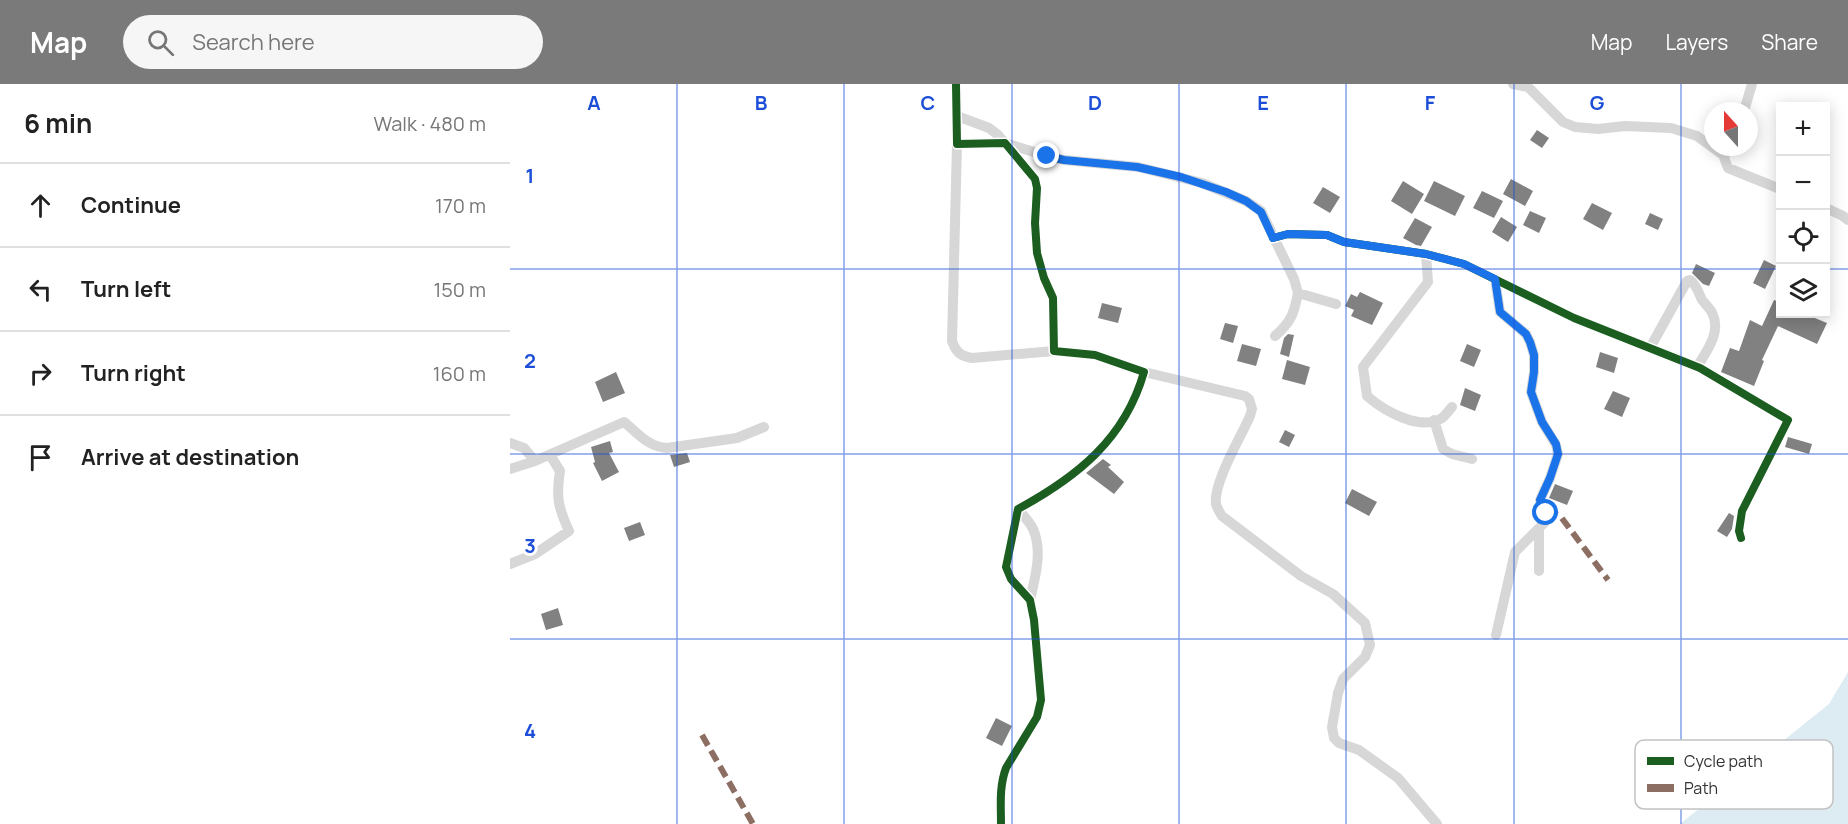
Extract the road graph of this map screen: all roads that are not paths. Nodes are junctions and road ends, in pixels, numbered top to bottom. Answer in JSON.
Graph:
{"nodes":[{"id":1,"x":956,"y":84,"type":"edge"},
{"id":2,"x":1513,"y":84,"type":"edge"},
{"id":3,"x":1752,"y":84,"type":"edge"},
{"id":4,"x":1747,"y":102,"type":"edge"},
{"id":5,"x":957,"y":117,"type":"junction"},
{"id":6,"x":1704,"y":141,"type":"edge"},
{"id":7,"x":1005,"y":143,"type":"junction"},
{"id":8,"x":957,"y":144,"type":"junction"},
{"id":9,"x":1723,"y":156,"type":"edge"},
{"id":10,"x":1776,"y":187,"type":"edge"},
{"id":11,"x":1830,"y":210,"type":"edge"},
{"id":12,"x":1848,"y":220,"type":"edge"},
{"id":13,"x":1273,"y":238,"type":"junction"},
{"id":14,"x":1426,"y":254,"type":"junction"},
{"id":15,"x":1495,"y":279,"type":"junction"},
{"id":16,"x":1298,"y":293,"type":"junction"},
{"id":17,"x":1336,"y":304,"type":"dead end"},
{"id":18,"x":1275,"y":336,"type":"dead end"},
{"id":19,"x":1650,"y":348,"type":"junction"},
{"id":20,"x":1054,"y":351,"type":"junction"},
{"id":21,"x":1697,"y":368,"type":"junction"},
{"id":22,"x":1143,"y":372,"type":"junction"},
{"id":23,"x":1452,"y":407,"type":"dead end"},
{"id":24,"x":1434,"y":420,"type":"junction"},
{"id":25,"x":764,"y":427,"type":"dead end"},
{"id":26,"x":510,"y":443,"type":"edge"},
{"id":27,"x":550,"y":455,"type":"junction"},
{"id":28,"x":1472,"y":459,"type":"dead end"},
{"id":29,"x":535,"y":460,"type":"junction"},
{"id":30,"x":510,"y":469,"type":"edge"},
{"id":31,"x":1018,"y":509,"type":"junction"},
{"id":32,"x":1539,"y":528,"type":"junction"},
{"id":33,"x":1741,"y":538,"type":"dead end"},
{"id":34,"x":510,"y":564,"type":"edge"},
{"id":35,"x":1539,"y":571,"type":"dead end"},
{"id":36,"x":1030,"y":600,"type":"junction"},
{"id":37,"x":1496,"y":635,"type":"dead end"},
{"id":38,"x":1001,"y":824,"type":"edge"},
{"id":39,"x":1437,"y":824,"type":"edge"}],
"edges":[{"from":1,"to":5,"type":"street"},
{"from":2,"to":6,"type":"street"},
{"from":3,"to":4,"type":"street"},
{"from":5,"to":7,"type":"street"},
{"from":5,"to":8,"type":"street"},
{"from":7,"to":8,"type":"street"},
{"from":7,"to":13,"type":"street"},
{"from":7,"to":20,"type":"street"},
{"from":8,"to":20,"type":"street"},
{"from":9,"to":10,"type":"street"},
{"from":11,"to":12,"type":"street"},
{"from":13,"to":14,"type":"street"},
{"from":13,"to":16,"type":"street"},
{"from":14,"to":15,"type":"street"},
{"from":14,"to":24,"type":"street"},
{"from":15,"to":19,"type":"street"},
{"from":15,"to":32,"type":"street"},
{"from":16,"to":17,"type":"street"},
{"from":16,"to":18,"type":"street"},
{"from":19,"to":21,"type":"street"},
{"from":19,"to":21,"type":"street"},
{"from":20,"to":22,"type":"street"},
{"from":21,"to":33,"type":"street"},
{"from":22,"to":31,"type":"street"},
{"from":22,"to":39,"type":"street"},
{"from":23,"to":24,"type":"street"},
{"from":24,"to":28,"type":"street"},
{"from":25,"to":27,"type":"street"},
{"from":26,"to":29,"type":"street"},
{"from":27,"to":29,"type":"street"},
{"from":27,"to":34,"type":"street"},
{"from":29,"to":30,"type":"street"},
{"from":31,"to":36,"type":"street"},
{"from":31,"to":36,"type":"street"},
{"from":32,"to":35,"type":"street"},
{"from":32,"to":37,"type":"street"},
{"from":36,"to":38,"type":"street"}]}
